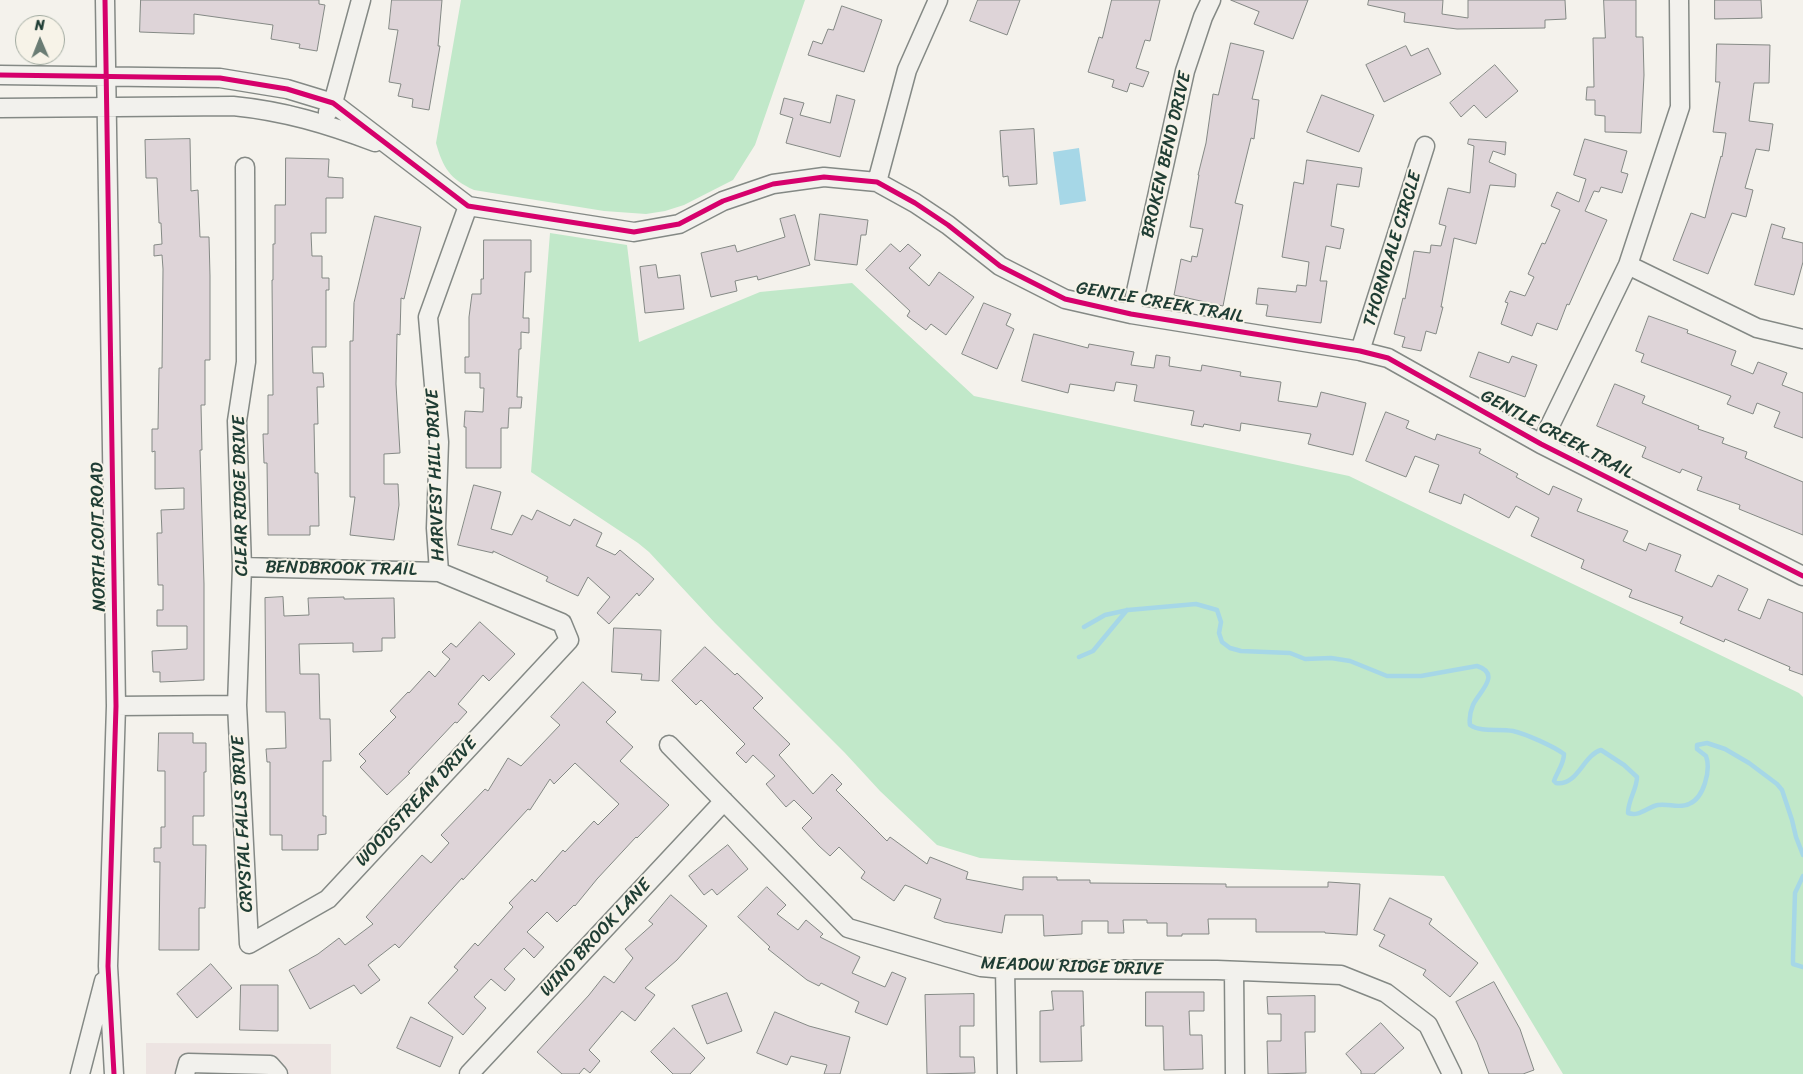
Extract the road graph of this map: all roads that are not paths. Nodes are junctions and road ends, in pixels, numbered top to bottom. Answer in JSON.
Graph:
{"nodes":[{"id":1,"x":105,"y":0,"type":"edge"},
{"id":2,"x":361,"y":0,"type":"edge"},
{"id":3,"x":938,"y":0,"type":"edge"},
{"id":4,"x":1211,"y":0,"type":"edge"},
{"id":5,"x":1679,"y":0,"type":"edge"},
{"id":6,"x":0,"y":75,"type":"edge"},
{"id":7,"x":106,"y":76,"type":"junction"},
{"id":8,"x":333,"y":103,"type":"junction"},
{"id":9,"x":106,"y":107,"type":"junction"},
{"id":10,"x":0,"y":108,"type":"edge"},
{"id":11,"x":322,"y":123,"type":"junction"},
{"id":12,"x":1425,"y":146,"type":"dead end"},
{"id":13,"x":394,"y":149,"type":"junction"},
{"id":14,"x":245,"y":166,"type":"dead end"},
{"id":15,"x":877,"y":182,"type":"junction"},
{"id":16,"x":468,"y":206,"type":"junction"},
{"id":17,"x":1628,"y":265,"type":"junction"},
{"id":18,"x":1131,"y":314,"type":"junction"},
{"id":19,"x":1803,"y":339,"type":"edge"},
{"id":20,"x":1360,"y":351,"type":"junction"},
{"id":21,"x":1541,"y":444,"type":"junction"},
{"id":22,"x":242,"y":567,"type":"junction"},
{"id":23,"x":439,"y":572,"type":"junction"},
{"id":24,"x":1803,"y":576,"type":"edge"},
{"id":25,"x":569,"y":640,"type":"joint"},
{"id":26,"x":238,"y":705,"type":"junction"},
{"id":27,"x":116,"y":706,"type":"junction"},
{"id":28,"x":669,"y":745,"type":"dead end"},
{"id":29,"x":724,"y":801,"type":"junction"},
{"id":30,"x":249,"y":944,"type":"joint"},
{"id":31,"x":108,"y":966,"type":"junction"},
{"id":32,"x":1005,"y":968,"type":"junction"},
{"id":33,"x":1234,"y":971,"type":"junction"},
{"id":34,"x":80,"y":1074,"type":"edge"},
{"id":35,"x":114,"y":1074,"type":"edge"},
{"id":36,"x":185,"y":1074,"type":"edge"},
{"id":37,"x":278,"y":1074,"type":"edge"},
{"id":38,"x":469,"y":1074,"type":"edge"},
{"id":39,"x":1006,"y":1074,"type":"edge"},
{"id":40,"x":1235,"y":1074,"type":"edge"},
{"id":41,"x":1452,"y":1074,"type":"edge"}],
"edges":[{"from":1,"to":7,"type":"street","name":"NORTH COIT ROAD"},
{"from":2,"to":8,"type":"street"},
{"from":3,"to":15,"type":"street"},
{"from":4,"to":18,"type":"street","name":"BROKEN BEND DRIVE"},
{"from":5,"to":17,"type":"street"},
{"from":6,"to":7,"type":"street","name":"GENTLE CREEK TRAIL"},
{"from":7,"to":8,"type":"street","name":"GENTLE CREEK TRAIL"},
{"from":7,"to":9,"type":"street","name":"NORTH COIT ROAD"},
{"from":8,"to":11,"type":"street"},
{"from":8,"to":13,"type":"street","name":"GENTLE CREEK TRAIL"},
{"from":9,"to":10,"type":"street","name":"GENTLE CREEK TRAIL"},
{"from":9,"to":11,"type":"street","name":"GENTLE CREEK TRAIL"},
{"from":9,"to":27,"type":"street","name":"NORTH COIT ROAD"},
{"from":11,"to":13,"type":"street","name":"GENTLE CREEK TRAIL"},
{"from":12,"to":20,"type":"street","name":"THORNDALE CIRCLE"},
{"from":13,"to":16,"type":"street","name":"GENTLE CREEK TRAIL"},
{"from":14,"to":22,"type":"street","name":"CLEAR RIDGE DRIVE"},
{"from":15,"to":16,"type":"street","name":"GENTLE CREEK TRAIL"},
{"from":15,"to":18,"type":"street","name":"GENTLE CREEK TRAIL"},
{"from":16,"to":23,"type":"street","name":"HARVEST HILL DRIVE"},
{"from":17,"to":19,"type":"street"},
{"from":17,"to":21,"type":"street"},
{"from":18,"to":20,"type":"street","name":"GENTLE CREEK TRAIL"},
{"from":20,"to":21,"type":"street","name":"GENTLE CREEK TRAIL"},
{"from":21,"to":24,"type":"street","name":"GENTLE CREEK TRAIL"},
{"from":22,"to":23,"type":"street","name":"BENDBROOK TRAIL"},
{"from":22,"to":26,"type":"street","name":"CLEAR RIDGE DRIVE"},
{"from":23,"to":25,"type":"street","name":"BENDBROOK TRAIL"},
{"from":25,"to":30,"type":"street","name":"WOODSTREAM DRIVE"},
{"from":26,"to":27,"type":"street"},
{"from":26,"to":30,"type":"street","name":"CRYSTAL FALLS DRIVE"},
{"from":27,"to":31,"type":"street","name":"NORTH COIT ROAD"},
{"from":28,"to":29,"type":"street","name":"MEADOW RIDGE DRIVE"},
{"from":29,"to":32,"type":"street","name":"MEADOW RIDGE DRIVE"},
{"from":29,"to":38,"type":"street","name":"WIND BROOK LANE"},
{"from":31,"to":34,"type":"street","name":"NORTH COIT ROAD"},
{"from":31,"to":35,"type":"street","name":"NORTH COIT ROAD"},
{"from":32,"to":33,"type":"street","name":"MEADOW RIDGE DRIVE"},
{"from":32,"to":39,"type":"street"},
{"from":33,"to":40,"type":"street"},
{"from":33,"to":41,"type":"street","name":"MEADOW RIDGE DRIVE"},
{"from":36,"to":37,"type":"street"}]}
